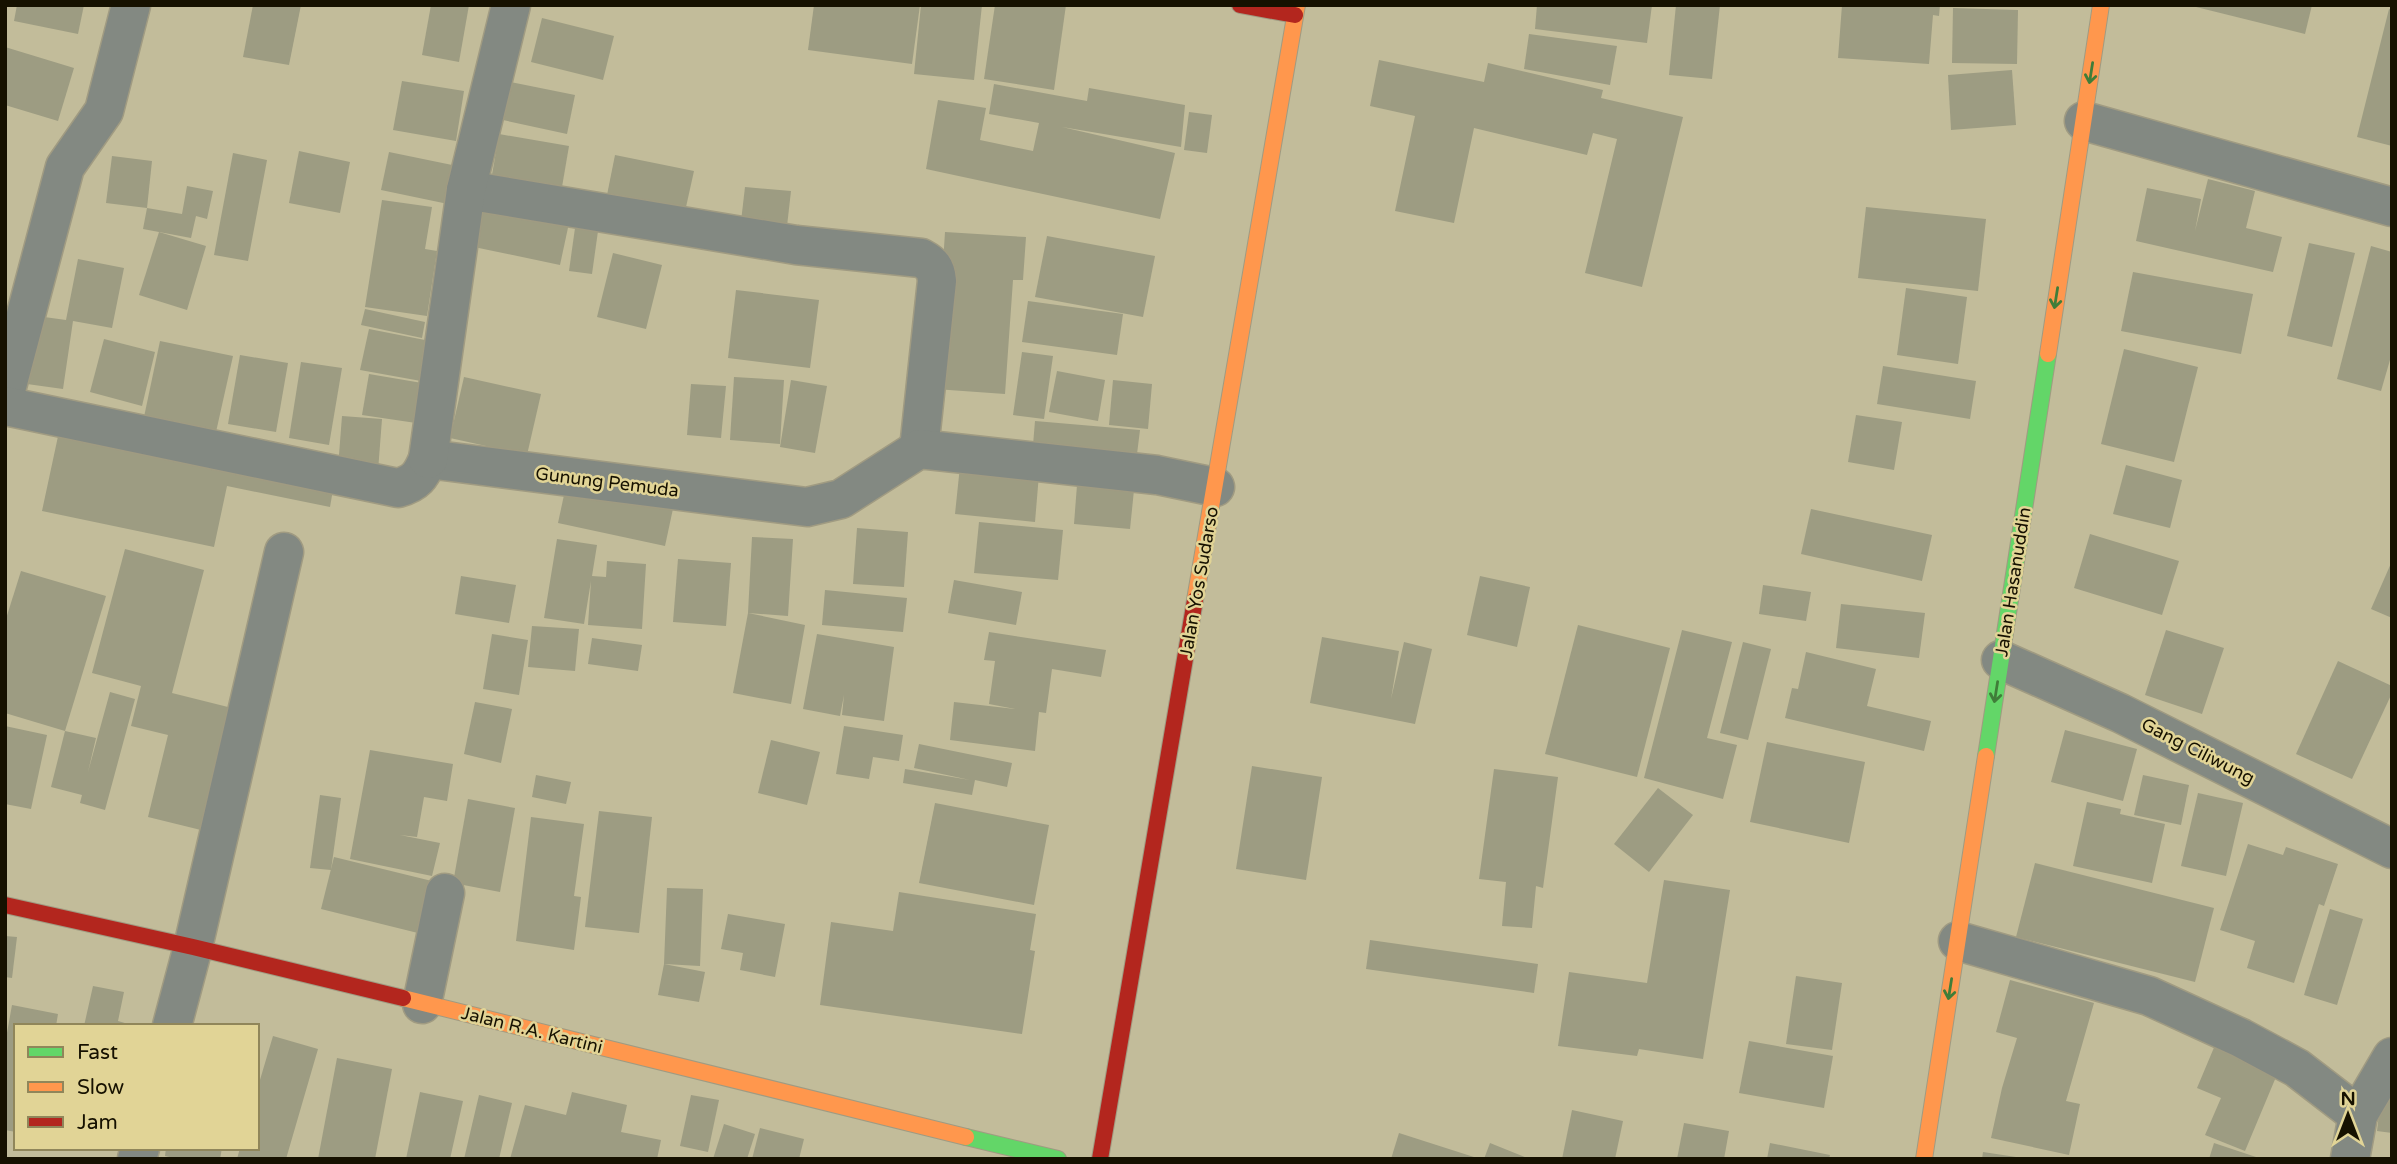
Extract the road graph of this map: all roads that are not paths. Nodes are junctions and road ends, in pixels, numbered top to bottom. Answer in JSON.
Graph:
{"nodes":[{"id":1,"x":131,"y":5,"type":"edge"},
{"id":2,"x":511,"y":5,"type":"edge"},
{"id":3,"x":1240,"y":5,"type":"edge"},
{"id":4,"x":2101,"y":5,"type":"edge"},
{"id":5,"x":1296,"y":10,"type":"edge"},
{"id":6,"x":2084,"y":121,"type":"junction"},
{"id":7,"x":466,"y":190,"type":"junction"},
{"id":8,"x":2392,"y":207,"type":"edge"},
{"id":9,"x":5,"y":394,"type":"edge"},
{"id":10,"x":5,"y":406,"type":"edge"},
{"id":11,"x":919,"y":449,"type":"junction"},
{"id":12,"x":428,"y":459,"type":"junction"},
{"id":13,"x":1215,"y":487,"type":"junction"},
{"id":14,"x":284,"y":552,"type":"dead end"},
{"id":15,"x":2001,"y":660,"type":"junction"},
{"id":16,"x":2392,"y":849,"type":"edge"},
{"id":17,"x":445,"y":893,"type":"dead end"},
{"id":18,"x":5,"y":905,"type":"edge"},
{"id":19,"x":1958,"y":941,"type":"junction"},
{"id":20,"x":193,"y":947,"type":"junction"},
{"id":21,"x":422,"y":1004,"type":"junction"},
{"id":22,"x":173,"y":1024,"type":"edge"},
{"id":23,"x":2392,"y":1057,"type":"edge"},
{"id":24,"x":2358,"y":1115,"type":"junction"},
{"id":25,"x":1058,"y":1159,"type":"edge"},
{"id":26,"x":1100,"y":1159,"type":"edge"},
{"id":27,"x":1924,"y":1159,"type":"edge"},
{"id":28,"x":2350,"y":1159,"type":"edge"}],
"edges":[{"from":1,"to":9,"type":"street"},
{"from":2,"to":7,"type":"street"},
{"from":3,"to":5,"type":"street"},
{"from":4,"to":6,"type":"street","name":"Jalan Hasanuddin","one_way":true},
{"from":5,"to":13,"type":"street","name":"Jalan Yos Sudarso"},
{"from":6,"to":8,"type":"street"},
{"from":6,"to":15,"type":"street","name":"Jalan Hasanuddin","one_way":true},
{"from":7,"to":11,"type":"street"},
{"from":7,"to":12,"type":"street"},
{"from":10,"to":12,"type":"street"},
{"from":11,"to":12,"type":"street","name":"Gunung Pemuda"},
{"from":11,"to":13,"type":"street"},
{"from":13,"to":26,"type":"street","name":"Jalan Yos Sudarso"},
{"from":14,"to":20,"type":"street"},
{"from":15,"to":16,"type":"street","name":"Gang Ciliwung"},
{"from":15,"to":19,"type":"street","name":"Jalan Hasanuddin","one_way":true},
{"from":17,"to":21,"type":"street"},
{"from":18,"to":20,"type":"street","name":"Jalan R.A. Kartini"},
{"from":19,"to":24,"type":"street"},
{"from":19,"to":27,"type":"street","name":"Jalan Hasanuddin","one_way":true},
{"from":20,"to":21,"type":"street","name":"Jalan R.A. Kartini"},
{"from":20,"to":22,"type":"street"},
{"from":21,"to":25,"type":"street","name":"Jalan R.A. Kartini"},
{"from":23,"to":24,"type":"street"},
{"from":24,"to":28,"type":"street"}]}
